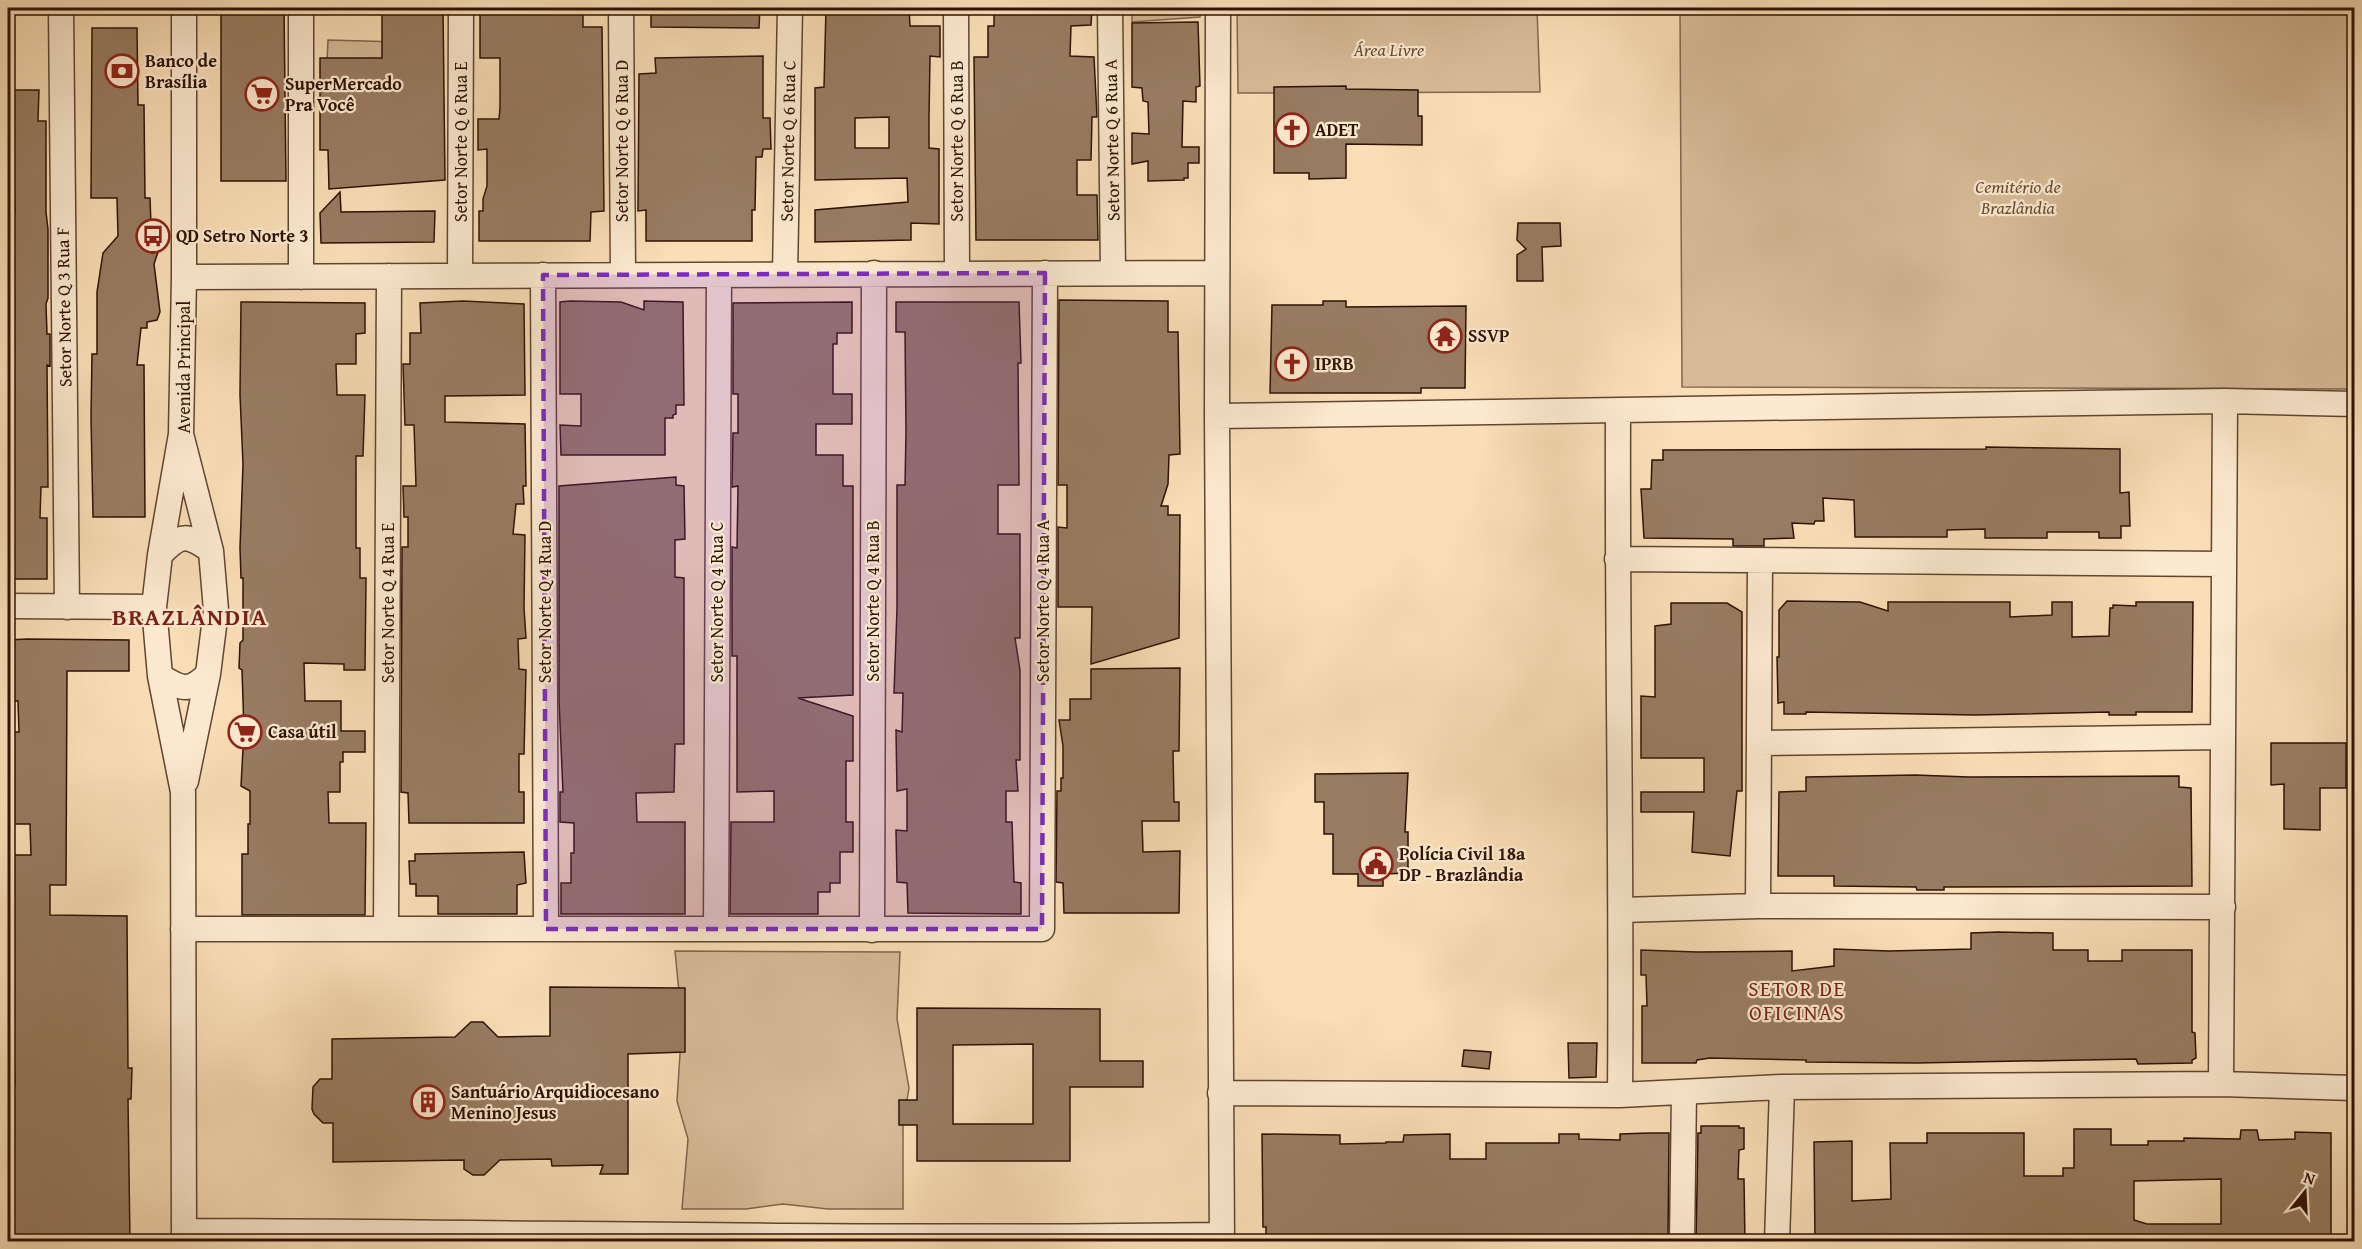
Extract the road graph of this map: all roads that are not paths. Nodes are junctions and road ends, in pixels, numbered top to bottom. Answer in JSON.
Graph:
{"nodes":[{"id":1,"x":61,"y":8,"type":"edge"},
{"id":2,"x":184,"y":8,"type":"edge"},
{"id":3,"x":301,"y":8,"type":"edge"},
{"id":4,"x":461,"y":8,"type":"edge"},
{"id":5,"x":621,"y":8,"type":"edge"},
{"id":6,"x":790,"y":8,"type":"edge"},
{"id":7,"x":956,"y":8,"type":"edge"},
{"id":8,"x":1110,"y":8,"type":"edge"},
{"id":9,"x":1218,"y":8,"type":"edge"},
{"id":10,"x":874,"y":273,"type":"junction"},
{"id":11,"x":1045,"y":273,"type":"junction"},
{"id":12,"x":1113,"y":273,"type":"junction"},
{"id":13,"x":1217,"y":273,"type":"junction"},
{"id":14,"x":785,"y":274,"type":"junction"},
{"id":15,"x":957,"y":274,"type":"junction"},
{"id":16,"x":543,"y":275,"type":"junction"},
{"id":17,"x":622,"y":275,"type":"junction"},
{"id":18,"x":719,"y":275,"type":"junction"},
{"id":19,"x":389,"y":276,"type":"junction"},
{"id":20,"x":460,"y":276,"type":"junction"},
{"id":21,"x":184,"y":277,"type":"junction"},
{"id":22,"x":301,"y":277,"type":"junction"},
{"id":23,"x":2225,"y":401,"type":"junction"},
{"id":24,"x":2355,"y":404,"type":"edge"},
{"id":25,"x":1618,"y":412,"type":"junction"},
{"id":26,"x":1217,"y":416,"type":"junction"},
{"id":27,"x":182,"y":434,"type":"junction"},
{"id":28,"x":211,"y":552,"type":"junction"},
{"id":29,"x":160,"y":555,"type":"junction"},
{"id":30,"x":1617,"y":560,"type":"junction"},
{"id":31,"x":1760,"y":561,"type":"junction"},
{"id":32,"x":2223,"y":564,"type":"junction"},
{"id":33,"x":8,"y":606,"type":"edge"},
{"id":34,"x":67,"y":607,"type":"junction"},
{"id":35,"x":154,"y":607,"type":"junction"},
{"id":36,"x":208,"y":674,"type":"junction"},
{"id":37,"x":160,"y":676,"type":"junction"},
{"id":38,"x":2222,"y":737,"type":"junction"},
{"id":39,"x":1760,"y":742,"type":"junction"},
{"id":40,"x":183,"y":792,"type":"junction"},
{"id":41,"x":1758,"y":906,"type":"junction"},
{"id":42,"x":2223,"y":907,"type":"junction"},
{"id":43,"x":1622,"y":910,"type":"junction"},
{"id":44,"x":183,"y":929,"type":"junction"},
{"id":45,"x":386,"y":929,"type":"junction"},
{"id":46,"x":546,"y":929,"type":"junction"},
{"id":47,"x":716,"y":929,"type":"junction"},
{"id":48,"x":872,"y":930,"type":"junction"},
{"id":49,"x":2221,"y":1084,"type":"junction"},
{"id":50,"x":1782,"y":1087,"type":"junction"},
{"id":51,"x":2355,"y":1088,"type":"edge"},
{"id":52,"x":1684,"y":1092,"type":"junction"},
{"id":53,"x":1220,"y":1093,"type":"junction"},
{"id":54,"x":1620,"y":1095,"type":"junction"},
{"id":55,"x":184,"y":1236,"type":"edge"},
{"id":56,"x":385,"y":1237,"type":"edge"},
{"id":57,"x":540,"y":1238,"type":"edge"},
{"id":58,"x":1222,"y":1238,"type":"edge"},
{"id":59,"x":710,"y":1239,"type":"edge"},
{"id":60,"x":872,"y":1239,"type":"edge"},
{"id":61,"x":1041,"y":1240,"type":"edge"},
{"id":62,"x":1682,"y":1242,"type":"edge"},
{"id":63,"x":1777,"y":1242,"type":"edge"}],
"edges":[{"from":1,"to":34,"type":"street","name":"Setor Norte Q 3 Rua F"},
{"from":2,"to":21,"type":"street","name":"Avenida Principal"},
{"from":3,"to":22,"type":"street"},
{"from":4,"to":20,"type":"street","name":"Setor Norte Q 6 Rua E"},
{"from":5,"to":17,"type":"street","name":"Setor Norte Q 6 Rua D"},
{"from":6,"to":14,"type":"street","name":"Setor Norte Q 6 Rua C"},
{"from":7,"to":15,"type":"street","name":"Setor Norte Q 6 Rua B"},
{"from":8,"to":12,"type":"street","name":"Setor Norte Q 6 Rua A"},
{"from":9,"to":13,"type":"street"},
{"from":10,"to":14,"type":"street"},
{"from":10,"to":15,"type":"street"},
{"from":10,"to":48,"type":"street","name":"Setor Norte Q 4 Rua B"},
{"from":11,"to":12,"type":"street"},
{"from":11,"to":15,"type":"street"},
{"from":11,"to":48,"type":"street","name":"Setor Norte Q 4 Rua A"},
{"from":12,"to":13,"type":"street"},
{"from":13,"to":26,"type":"street"},
{"from":14,"to":18,"type":"street"},
{"from":16,"to":17,"type":"street"},
{"from":16,"to":20,"type":"street"},
{"from":16,"to":46,"type":"street","name":"Setor Norte Q 4 Rua D"},
{"from":17,"to":18,"type":"street"},
{"from":18,"to":47,"type":"street","name":"Setor Norte Q 4 Rua C"},
{"from":19,"to":20,"type":"street"},
{"from":19,"to":22,"type":"street"},
{"from":19,"to":45,"type":"street","name":"Setor Norte Q 4 Rua E"},
{"from":21,"to":22,"type":"street"},
{"from":21,"to":27,"type":"street","name":"Avenida Principal"},
{"from":23,"to":24,"type":"street"},
{"from":23,"to":25,"type":"street"},
{"from":23,"to":32,"type":"street"},
{"from":25,"to":26,"type":"street"},
{"from":25,"to":30,"type":"street"},
{"from":26,"to":53,"type":"street"},
{"from":27,"to":28,"type":"street","name":"Avenida Principal"},
{"from":27,"to":29,"type":"street"},
{"from":28,"to":29,"type":"street"},
{"from":28,"to":36,"type":"street","name":"Avenida Principal"},
{"from":29,"to":35,"type":"street"},
{"from":30,"to":31,"type":"street"},
{"from":30,"to":43,"type":"street"},
{"from":31,"to":32,"type":"street"},
{"from":31,"to":39,"type":"street"},
{"from":32,"to":38,"type":"street"},
{"from":33,"to":34,"type":"street"},
{"from":34,"to":35,"type":"street"},
{"from":35,"to":37,"type":"street"},
{"from":36,"to":37,"type":"street"},
{"from":36,"to":40,"type":"street","name":"Avenida Principal"},
{"from":37,"to":40,"type":"street"},
{"from":38,"to":39,"type":"street"},
{"from":38,"to":42,"type":"street"},
{"from":39,"to":41,"type":"street"},
{"from":40,"to":44,"type":"street"},
{"from":41,"to":42,"type":"street"},
{"from":41,"to":43,"type":"street"},
{"from":42,"to":49,"type":"street"},
{"from":43,"to":54,"type":"street"},
{"from":44,"to":45,"type":"street"},
{"from":44,"to":55,"type":"street"},
{"from":45,"to":46,"type":"street"},
{"from":46,"to":47,"type":"street"},
{"from":47,"to":48,"type":"street"},
{"from":49,"to":50,"type":"street"},
{"from":49,"to":51,"type":"street"},
{"from":50,"to":52,"type":"street"},
{"from":50,"to":63,"type":"street"},
{"from":52,"to":54,"type":"street"},
{"from":52,"to":62,"type":"street"},
{"from":53,"to":54,"type":"street"},
{"from":53,"to":58,"type":"street"},
{"from":55,"to":56,"type":"street"},
{"from":56,"to":57,"type":"street"},
{"from":57,"to":59,"type":"street"},
{"from":58,"to":61,"type":"street"},
{"from":59,"to":60,"type":"street"},
{"from":60,"to":61,"type":"street"}]}
